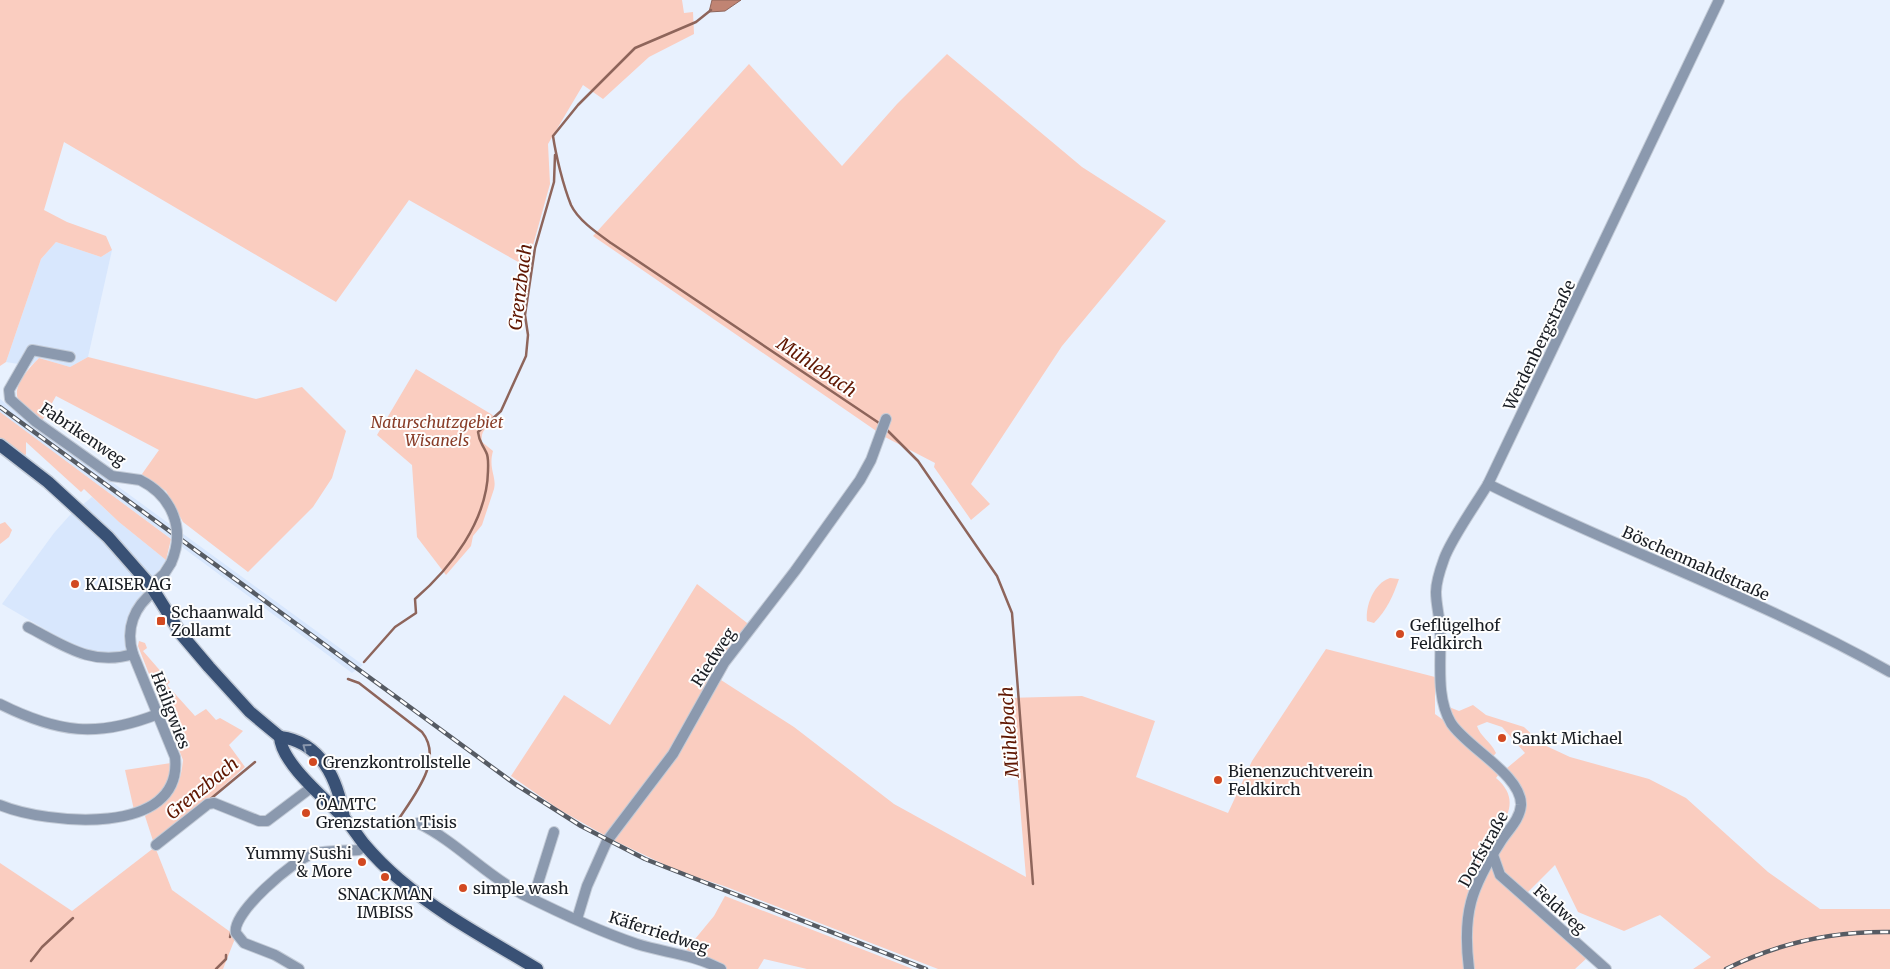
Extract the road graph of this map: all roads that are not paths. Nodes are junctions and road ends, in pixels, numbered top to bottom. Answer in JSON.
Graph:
{"nodes":[{"id":1,"x":1719,"y":0,"type":"edge"},
{"id":2,"x":70,"y":357,"type":"dead end"},
{"id":3,"x":884,"y":424,"type":"dead end"},
{"id":4,"x":0,"y":445,"type":"edge"},
{"id":5,"x":1488,"y":484,"type":"junction"},
{"id":6,"x":153,"y":588,"type":"junction"},
{"id":7,"x":28,"y":627,"type":"dead end"},
{"id":8,"x":133,"y":654,"type":"junction"},
{"id":9,"x":1890,"y":672,"type":"edge"},
{"id":10,"x":0,"y":704,"type":"edge"},
{"id":11,"x":1446,"y":712,"type":"joint"},
{"id":12,"x":158,"y":714,"type":"junction"},
{"id":13,"x":280,"y":738,"type":"junction"},
{"id":14,"x":312,"y":787,"type":"junction"},
{"id":15,"x":0,"y":804,"type":"edge"},
{"id":16,"x":344,"y":818,"type":"junction"},
{"id":17,"x":418,"y":823,"type":"dead end"},
{"id":18,"x":554,"y":832,"type":"dead end"},
{"id":19,"x":156,"y":845,"type":"dead end"},
{"id":20,"x":365,"y":845,"type":"junction"},
{"id":21,"x":1493,"y":855,"type":"junction"},
{"id":22,"x":1497,"y":869,"type":"junction"},
{"id":23,"x":1483,"y":872,"type":"junction"},
{"id":24,"x":533,"y":899,"type":"junction"},
{"id":25,"x":577,"y":919,"type":"junction"},
{"id":26,"x":531,"y":967,"type":"edge"},
{"id":27,"x":299,"y":969,"type":"edge"},
{"id":28,"x":720,"y":969,"type":"edge"},
{"id":29,"x":1469,"y":969,"type":"edge"},
{"id":30,"x":1606,"y":969,"type":"edge"}],
"edges":[{"from":1,"to":5,"type":"street","name":"Werdenbergstraße"},
{"from":2,"to":6,"type":"street","name":"Fabrikenweg","bridge":true},
{"from":3,"to":25,"type":"street","name":"Riedweg"},
{"from":4,"to":6,"type":"main road"},
{"from":5,"to":9,"type":"street","name":"Böschenmahdstraße"},
{"from":5,"to":11,"type":"street","name":"Werdenbergstraße"},
{"from":6,"to":8,"type":"street","name":"Heiligwies"},
{"from":6,"to":13,"type":"main road"},
{"from":7,"to":8,"type":"street"},
{"from":8,"to":12,"type":"street","name":"Heiligwies"},
{"from":10,"to":12,"type":"street"},
{"from":11,"to":21,"type":"street","name":"Dorfstraße"},
{"from":12,"to":15,"type":"street","name":"Heiligwies"},
{"from":13,"to":14,"type":"main road"},
{"from":16,"to":13,"type":"main road","one_way":true},
{"from":14,"to":16,"type":"main road"},
{"from":14,"to":19,"type":"street"},
{"from":16,"to":20,"type":"main road"},
{"from":17,"to":24,"type":"street","name":"Käferriedweg"},
{"from":18,"to":24,"type":"street"},
{"from":20,"to":26,"type":"main road"},
{"from":20,"to":27,"type":"street"},
{"from":21,"to":22,"type":"street","name":"Feldweg"},
{"from":21,"to":23,"type":"street","name":"Dorfstraße"},
{"from":22,"to":23,"type":"street"},
{"from":22,"to":30,"type":"street","name":"Feldweg"},
{"from":23,"to":29,"type":"street","name":"Dorfstraße"},
{"from":24,"to":25,"type":"street","name":"Käferriedweg"},
{"from":25,"to":28,"type":"street","name":"Käferriedweg"}]}
